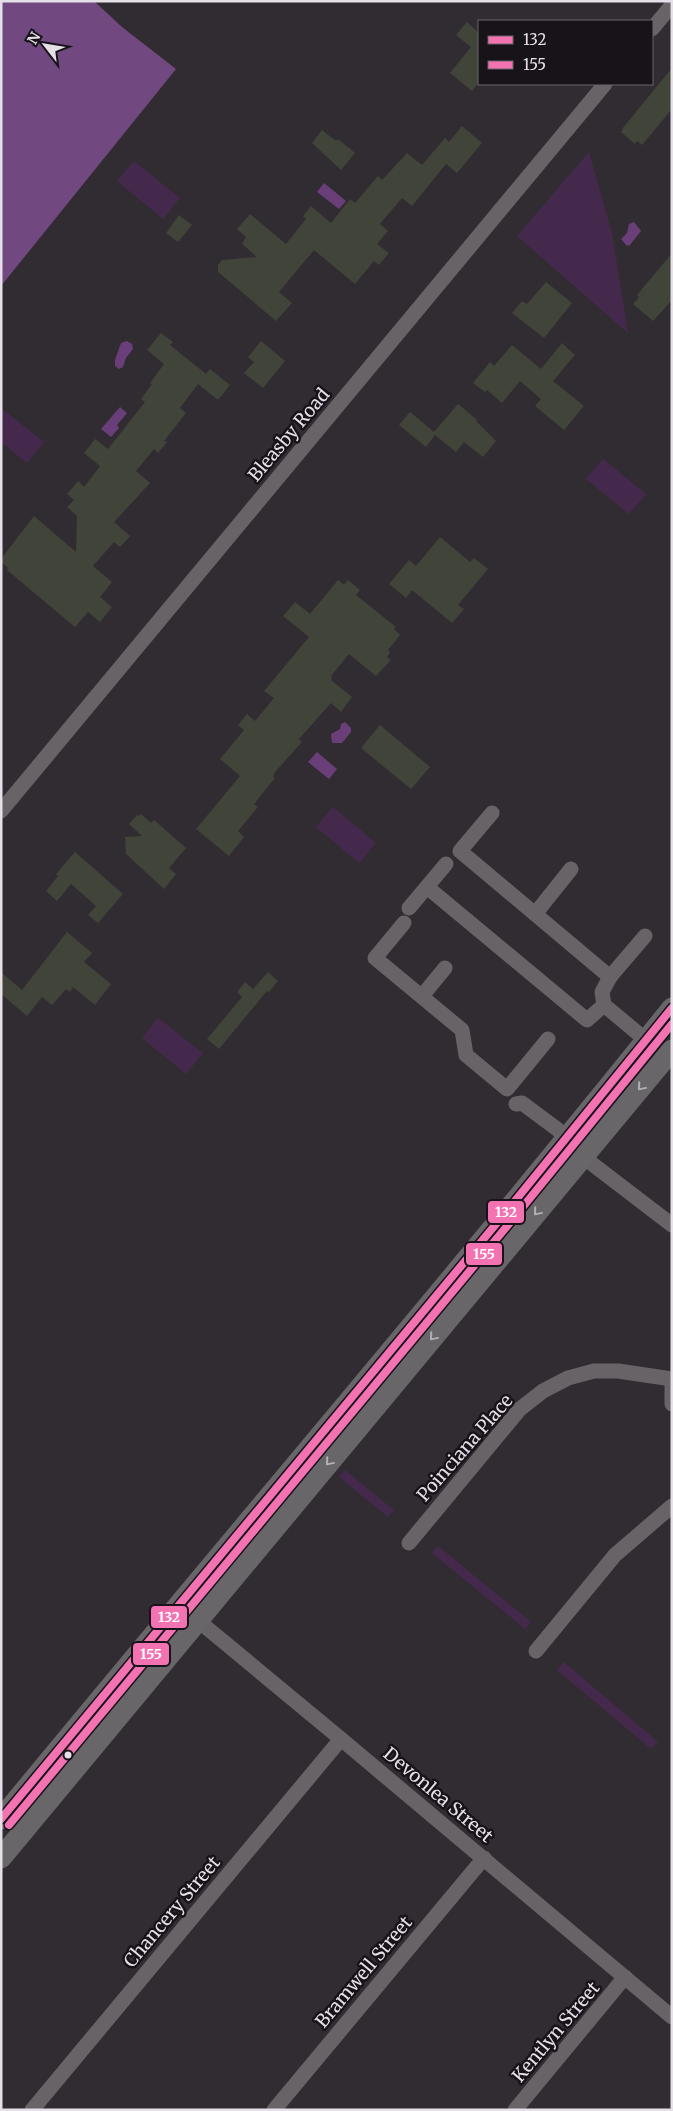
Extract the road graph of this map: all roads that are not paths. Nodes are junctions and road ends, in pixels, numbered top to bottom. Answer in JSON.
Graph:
{"nodes":[{"id":1,"x":672,"y":5,"type":"edge"},
{"id":2,"x":653,"y":28,"type":"edge"},
{"id":3,"x":604,"y":85,"type":"edge"},
{"id":4,"x":1,"y":811,"type":"edge"},
{"id":5,"x":492,"y":813,"type":"dead end"},
{"id":6,"x":446,"y":864,"type":"dead end"},
{"id":7,"x":571,"y":869,"type":"dead end"},
{"id":8,"x":427,"y":887,"type":"junction"},
{"id":9,"x":409,"y":908,"type":"dead end"},
{"id":10,"x":535,"y":914,"type":"junction"},
{"id":11,"x":404,"y":923,"type":"dead end"},
{"id":12,"x":644,"y":936,"type":"dead end"},
{"id":13,"x":445,"y":968,"type":"dead end"},
{"id":14,"x":610,"y":977,"type":"junction"},
{"id":15,"x":422,"y":996,"type":"junction"},
{"id":16,"x":604,"y":1005,"type":"junction"},
{"id":17,"x":672,"y":1008,"type":"edge"},
{"id":18,"x":548,"y":1039,"type":"dead end"},
{"id":19,"x":646,"y":1040,"type":"junction"},
{"id":20,"x":672,"y":1050,"type":"edge"},
{"id":21,"x":516,"y":1104,"type":"dead end"},
{"id":22,"x":568,"y":1138,"type":"junction"},
{"id":23,"x":584,"y":1156,"type":"junction"},
{"id":24,"x":672,"y":1225,"type":"edge"},
{"id":25,"x":672,"y":1379,"type":"edge"},
{"id":26,"x":672,"y":1386,"type":"edge"},
{"id":27,"x":672,"y":1404,"type":"edge"},
{"id":28,"x":672,"y":1506,"type":"edge"},
{"id":29,"x":409,"y":1543,"type":"dead end"},
{"id":30,"x":178,"y":1604,"type":"junction"},
{"id":31,"x":198,"y":1620,"type":"junction"},
{"id":32,"x":536,"y":1651,"type":"dead end"},
{"id":33,"x":341,"y":1739,"type":"junction"},
{"id":34,"x":1,"y":1820,"type":"edge"},
{"id":35,"x":1,"y":1858,"type":"edge"},
{"id":36,"x":484,"y":1858,"type":"junction"},
{"id":37,"x":625,"y":1977,"type":"junction"},
{"id":38,"x":672,"y":2017,"type":"edge"},
{"id":39,"x":32,"y":2110,"type":"edge"},
{"id":40,"x":274,"y":2110,"type":"edge"},
{"id":41,"x":515,"y":2110,"type":"edge"}],
"edges":[{"from":1,"to":2,"type":"street"},
{"from":3,"to":4,"type":"street","name":"Bleasby Road"},
{"from":5,"to":10,"type":"street"},
{"from":6,"to":8,"type":"street"},
{"from":7,"to":10,"type":"street"},
{"from":8,"to":9,"type":"street"},
{"from":8,"to":16,"type":"street"},
{"from":10,"to":14,"type":"street"},
{"from":11,"to":15,"type":"street"},
{"from":12,"to":14,"type":"street"},
{"from":13,"to":15,"type":"street"},
{"from":14,"to":16,"type":"street"},
{"from":15,"to":18,"type":"street"},
{"from":16,"to":19,"type":"street"},
{"from":17,"to":19,"type":"main road"},
{"from":19,"to":22,"type":"main road"},
{"from":20,"to":23,"type":"main road","one_way":true},
{"from":21,"to":22,"type":"street"},
{"from":22,"to":23,"type":"street"},
{"from":22,"to":30,"type":"main road"},
{"from":23,"to":24,"type":"street"},
{"from":23,"to":31,"type":"main road","one_way":true},
{"from":25,"to":29,"type":"street","name":"Poinciana Place"},
{"from":26,"to":27,"type":"street"},
{"from":28,"to":32,"type":"street"},
{"from":30,"to":31,"type":"street","name":"Devonlea Street"},
{"from":30,"to":34,"type":"main road"},
{"from":31,"to":33,"type":"street","name":"Devonlea Street"},
{"from":31,"to":35,"type":"main road"},
{"from":33,"to":36,"type":"street","name":"Devonlea Street"},
{"from":33,"to":39,"type":"street","name":"Chancery Street"},
{"from":36,"to":37,"type":"street","name":"Devonlea Street"},
{"from":36,"to":40,"type":"street","name":"Bramwell Street"},
{"from":37,"to":38,"type":"street","name":"Devonlea Street"},
{"from":37,"to":41,"type":"street","name":"Kentlyn Street"}]}
